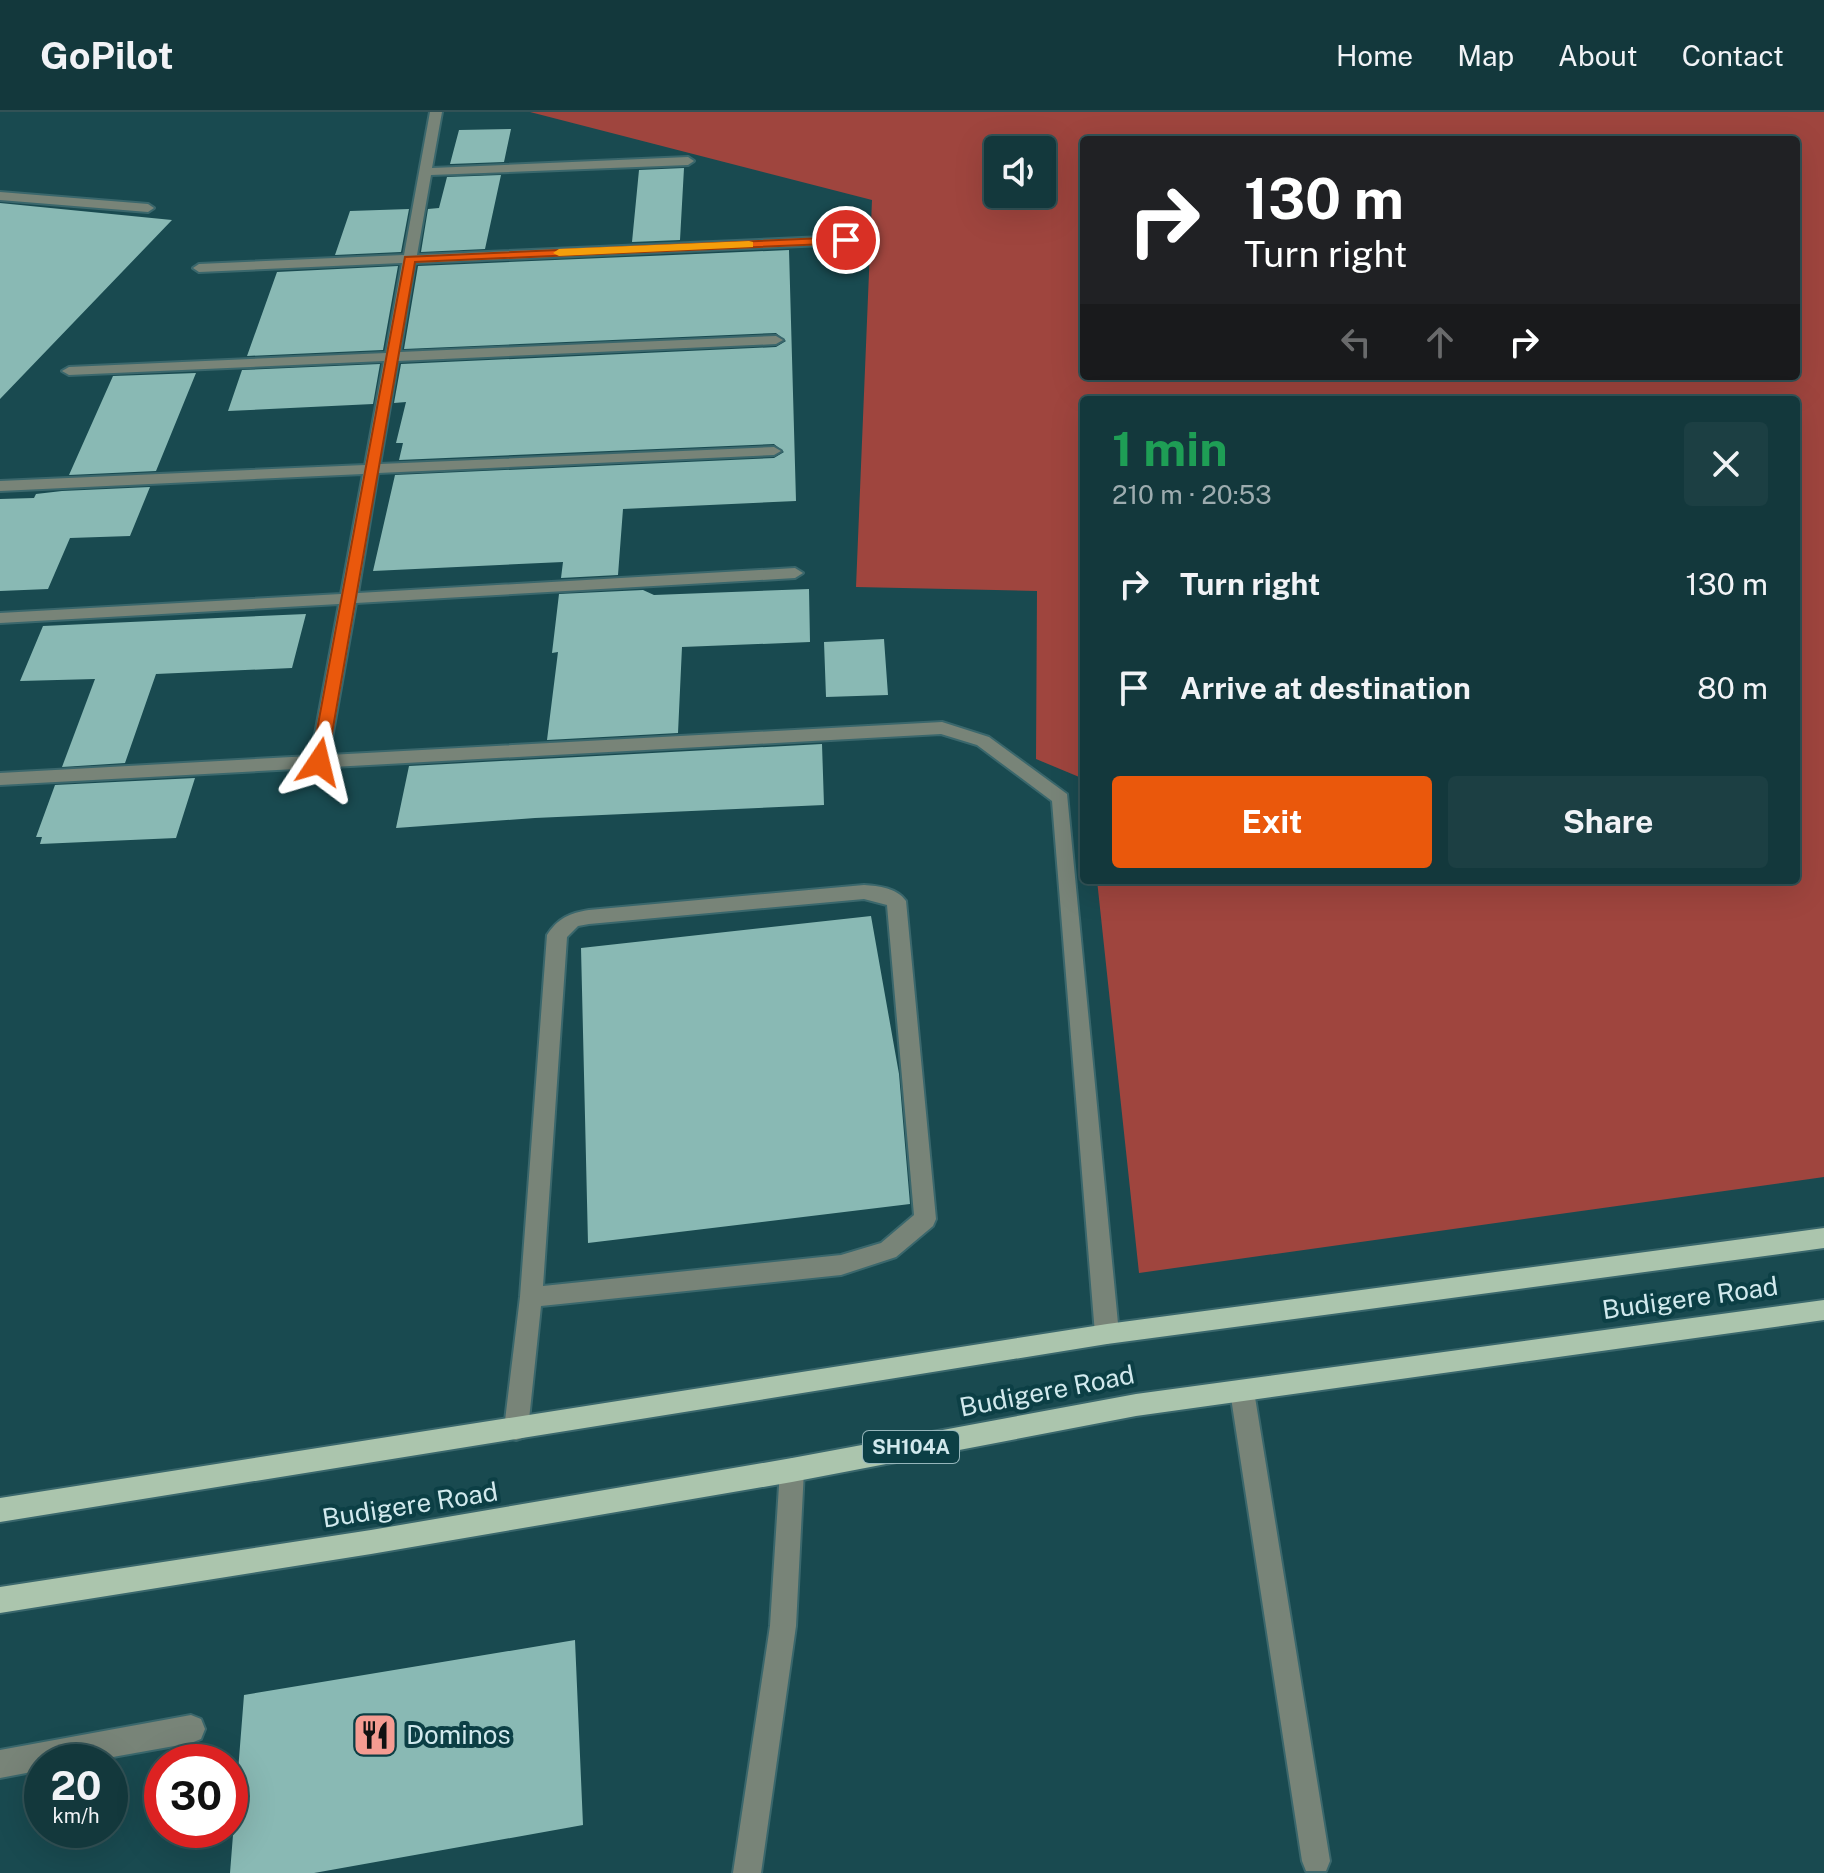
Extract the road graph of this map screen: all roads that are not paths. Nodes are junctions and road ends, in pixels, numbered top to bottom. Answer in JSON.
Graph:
{"nodes":[{"id":1,"x":436,"y":112,"type":"edge"},
{"id":2,"x":688,"y":161,"type":"dead end"},
{"id":3,"x":425,"y":172,"type":"junction"},
{"id":4,"x":0,"y":196,"type":"edge"},
{"id":5,"x":148,"y":208,"type":"dead end"},
{"id":6,"x":846,"y":240,"type":"dead end"},
{"id":7,"x":409,"y":259,"type":"junction"},
{"id":8,"x":199,"y":268,"type":"dead end"},
{"id":9,"x":776,"y":340,"type":"dead end"},
{"id":10,"x":392,"y":357,"type":"junction"},
{"id":11,"x":69,"y":371,"type":"dead end"},
{"id":12,"x":774,"y":451,"type":"dead end"},
{"id":13,"x":372,"y":469,"type":"junction"},
{"id":14,"x":0,"y":486,"type":"edge"},
{"id":15,"x":795,"y":573,"type":"dead end"},
{"id":16,"x":348,"y":598,"type":"junction"},
{"id":17,"x":0,"y":618,"type":"edge"},
{"id":18,"x":319,"y":762,"type":"junction"},
{"id":19,"x":0,"y":779,"type":"edge"},
{"id":20,"x":1824,"y":1238,"type":"edge"},
{"id":21,"x":531,"y":1297,"type":"junction"},
{"id":22,"x":1824,"y":1310,"type":"edge"},
{"id":23,"x":1107,"y":1334,"type":"junction"},
{"id":24,"x":1242,"y":1391,"type":"junction"},
{"id":25,"x":516,"y":1429,"type":"junction"},
{"id":26,"x":792,"y":1470,"type":"junction"},
{"id":27,"x":0,"y":1510,"type":"edge"},
{"id":28,"x":0,"y":1600,"type":"edge"},
{"id":29,"x":191,"y":1729,"type":"dead end"},
{"id":30,"x":0,"y":1764,"type":"edge"},
{"id":31,"x":1316,"y":1861,"type":"dead end"},
{"id":32,"x":747,"y":1873,"type":"edge"}],
"edges":[{"from":1,"to":3,"type":"street"},
{"from":2,"to":3,"type":"street"},
{"from":3,"to":7,"type":"street"},
{"from":4,"to":5,"type":"street"},
{"from":6,"to":7,"type":"street"},
{"from":7,"to":8,"type":"street"},
{"from":7,"to":10,"type":"street"},
{"from":9,"to":10,"type":"street"},
{"from":10,"to":11,"type":"street"},
{"from":10,"to":13,"type":"street"},
{"from":12,"to":13,"type":"street"},
{"from":13,"to":14,"type":"street"},
{"from":13,"to":16,"type":"street"},
{"from":15,"to":16,"type":"street"},
{"from":16,"to":17,"type":"street"},
{"from":16,"to":18,"type":"street"},
{"from":18,"to":19,"type":"street"},
{"from":18,"to":23,"type":"street"},
{"from":20,"to":23,"type":"main road","name":"Budigere Road"},
{"from":21,"to":21,"type":"street"},
{"from":21,"to":25,"type":"street"},
{"from":22,"to":24,"type":"main road","name":"Budigere Road","number":"SH104A"},
{"from":23,"to":25,"type":"main road","name":"Budigere Road"},
{"from":24,"to":26,"type":"main road","name":"Budigere Road","number":"SH104A"},
{"from":24,"to":31,"type":"street"},
{"from":25,"to":27,"type":"main road","name":"Budigere Road"},
{"from":26,"to":28,"type":"main road","name":"Budigere Road","number":"SH104A"},
{"from":26,"to":32,"type":"street"},
{"from":29,"to":30,"type":"street"}]}
